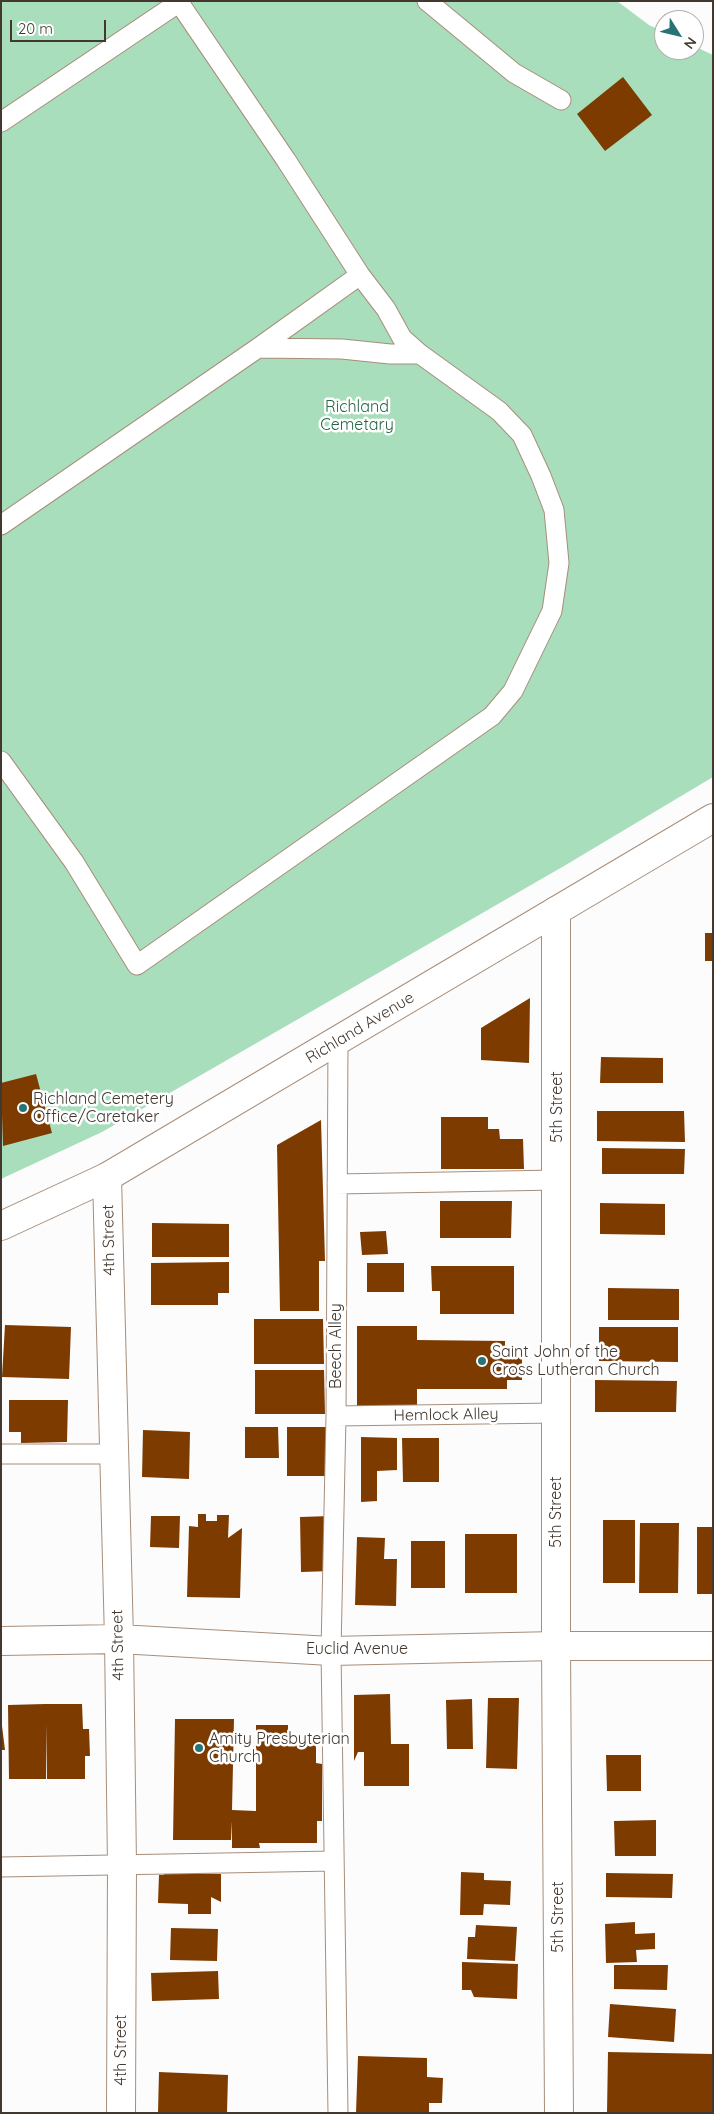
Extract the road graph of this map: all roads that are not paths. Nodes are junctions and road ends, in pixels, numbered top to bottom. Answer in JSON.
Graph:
{"nodes":[{"id":1,"x":427,"y":1,"type":"edge"},
{"id":2,"x":179,"y":2,"type":"edge"},
{"id":3,"x":561,"y":100,"type":"dead end"},
{"id":4,"x":1,"y":122,"type":"edge"},
{"id":5,"x":360,"y":275,"type":"junction"},
{"id":6,"x":258,"y":348,"type":"junction"},
{"id":7,"x":420,"y":354,"type":"junction"},
{"id":8,"x":1,"y":525,"type":"edge"},
{"id":9,"x":1,"y":761,"type":"edge"},
{"id":10,"x":713,"y":818,"type":"edge"},
{"id":11,"x":556,"y":911,"type":"junction"},
{"id":12,"x":338,"y":1041,"type":"junction"},
{"id":13,"x":107,"y":1177,"type":"junction"},
{"id":14,"x":557,"y":1180,"type":"junction"},
{"id":15,"x":337,"y":1184,"type":"junction"},
{"id":16,"x":1,"y":1226,"type":"edge"},
{"id":17,"x":557,"y":1413,"type":"junction"},
{"id":18,"x":336,"y":1416,"type":"junction"},
{"id":19,"x":1,"y":1454,"type":"edge"},
{"id":20,"x":114,"y":1454,"type":"junction"},
{"id":21,"x":119,"y":1639,"type":"junction"},
{"id":22,"x":1,"y":1641,"type":"edge"},
{"id":23,"x":556,"y":1646,"type":"junction"},
{"id":24,"x":713,"y":1646,"type":"edge"},
{"id":25,"x":331,"y":1651,"type":"junction"},
{"id":26,"x":334,"y":1861,"type":"junction"},
{"id":27,"x":122,"y":1865,"type":"junction"},
{"id":28,"x":1,"y":1867,"type":"edge"},
{"id":29,"x":121,"y":2113,"type":"edge"},
{"id":30,"x":338,"y":2113,"type":"edge"},
{"id":31,"x":559,"y":2113,"type":"edge"}],
"edges":[{"from":1,"to":3,"type":"lane"},
{"from":2,"to":4,"type":"lane"},
{"from":2,"to":5,"type":"lane"},
{"from":5,"to":6,"type":"lane"},
{"from":5,"to":7,"type":"lane"},
{"from":6,"to":7,"type":"lane"},
{"from":6,"to":8,"type":"lane"},
{"from":7,"to":9,"type":"lane"},
{"from":10,"to":11,"type":"street","name":"Richland Avenue"},
{"from":11,"to":12,"type":"street","name":"Richland Avenue"},
{"from":11,"to":14,"type":"street","name":"5th Street"},
{"from":12,"to":13,"type":"street","name":"Richland Avenue"},
{"from":12,"to":15,"type":"lane","name":"Beech Alley"},
{"from":13,"to":16,"type":"street","name":"Richland Avenue"},
{"from":13,"to":20,"type":"street","name":"4th Street"},
{"from":14,"to":15,"type":"lane"},
{"from":14,"to":17,"type":"street","name":"5th Street"},
{"from":15,"to":18,"type":"lane","name":"Beech Alley"},
{"from":17,"to":18,"type":"lane","name":"Hemlock Alley"},
{"from":17,"to":23,"type":"street","name":"5th Street"},
{"from":18,"to":25,"type":"lane","name":"Beech Alley"},
{"from":19,"to":20,"type":"lane"},
{"from":20,"to":21,"type":"street","name":"4th Street"},
{"from":21,"to":22,"type":"street","name":"Euclid Avenue"},
{"from":21,"to":25,"type":"street","name":"Euclid Avenue"},
{"from":21,"to":27,"type":"street","name":"4th Street"},
{"from":23,"to":24,"type":"street","name":"Euclid Avenue"},
{"from":23,"to":25,"type":"street","name":"Euclid Avenue"},
{"from":23,"to":31,"type":"street","name":"5th Street"},
{"from":25,"to":26,"type":"lane","name":"Beech Alley"},
{"from":26,"to":27,"type":"lane"},
{"from":26,"to":30,"type":"lane","name":"Beech Alley"},
{"from":27,"to":28,"type":"lane"},
{"from":27,"to":29,"type":"street","name":"4th Street"}]}
